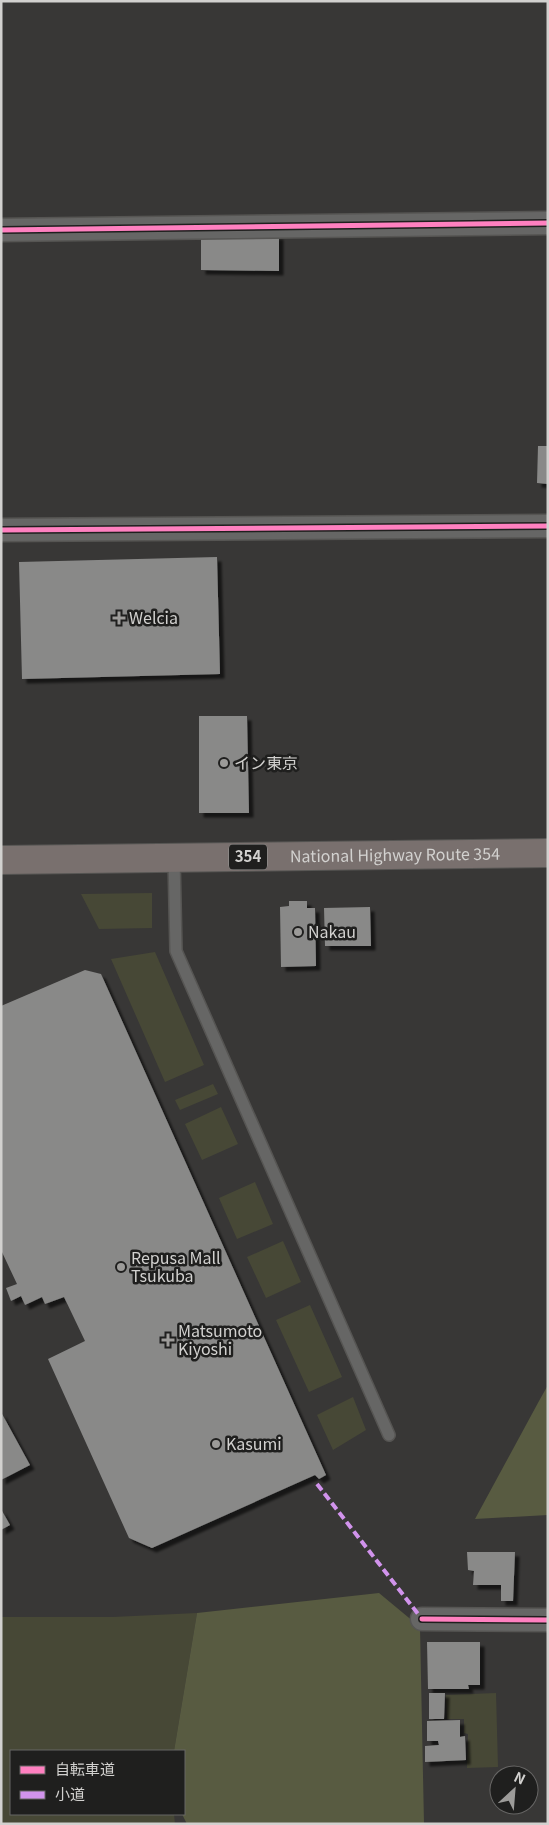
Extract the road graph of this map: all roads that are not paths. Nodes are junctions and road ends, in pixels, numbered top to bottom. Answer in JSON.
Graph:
{"nodes":[{"id":1,"x":548,"y":222,"type":"edge"},
{"id":2,"x":1,"y":230,"type":"edge"},
{"id":3,"x":548,"y":526,"type":"edge"},
{"id":4,"x":1,"y":530,"type":"edge"},
{"id":5,"x":548,"y":853,"type":"edge"},
{"id":6,"x":174,"y":858,"type":"junction"},
{"id":7,"x":1,"y":860,"type":"edge"},
{"id":8,"x":389,"y":1435,"type":"dead end"},
{"id":9,"x":422,"y":1619,"type":"dead end"},
{"id":10,"x":548,"y":1620,"type":"edge"}],
"edges":[{"from":1,"to":2,"type":"street"},
{"from":3,"to":4,"type":"street"},
{"from":5,"to":6,"type":"highway","name":"National Highway Route 354","number":"354"},
{"from":6,"to":7,"type":"highway","name":"National Highway Route 354","number":"354"},
{"from":6,"to":8,"type":"lane"},
{"from":9,"to":10,"type":"street"}]}
